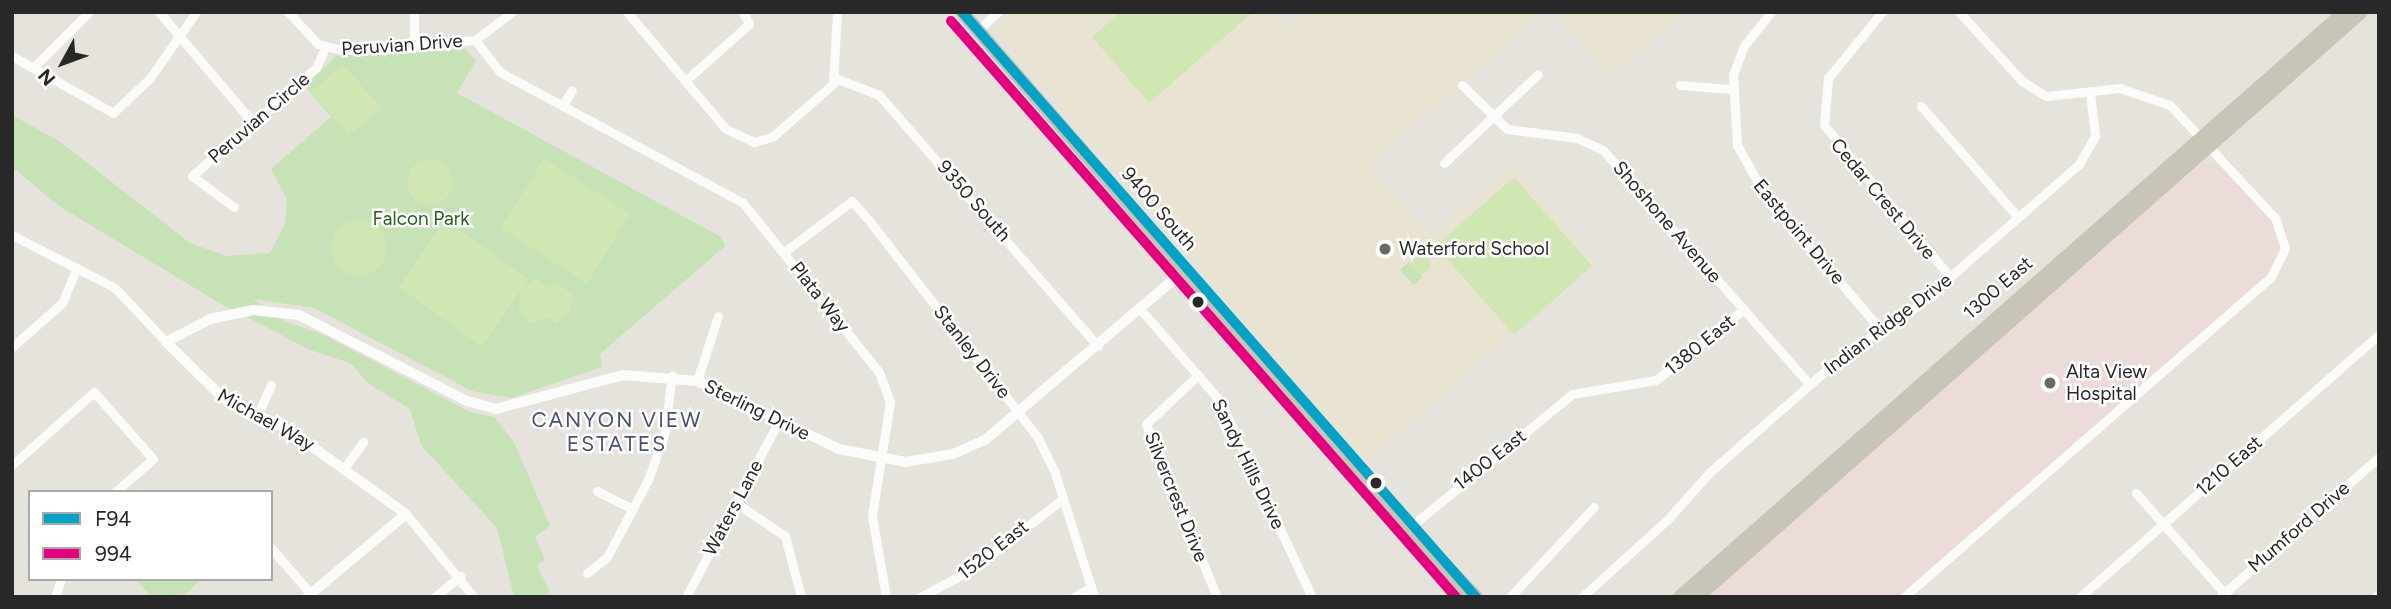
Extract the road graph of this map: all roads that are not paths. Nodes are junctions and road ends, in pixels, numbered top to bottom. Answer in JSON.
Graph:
{"nodes":[{"id":1,"x":89,"y":12,"type":"edge"},
{"id":2,"x":159,"y":12,"type":"edge"},
{"id":3,"x":196,"y":12,"type":"edge"},
{"id":4,"x":288,"y":12,"type":"edge"},
{"id":5,"x":414,"y":12,"type":"edge"},
{"id":6,"x":512,"y":12,"type":"edge"},
{"id":7,"x":627,"y":12,"type":"edge"},
{"id":8,"x":743,"y":12,"type":"edge"},
{"id":9,"x":837,"y":12,"type":"edge"},
{"id":10,"x":962,"y":12,"type":"edge"},
{"id":11,"x":998,"y":12,"type":"edge"},
{"id":12,"x":1771,"y":12,"type":"edge"},
{"id":13,"x":1882,"y":12,"type":"edge"},
{"id":14,"x":2345,"y":12,"type":"edge"},
{"id":15,"x":2361,"y":12,"type":"edge"},
{"id":16,"x":1963,"y":13,"type":"edge"},
{"id":17,"x":978,"y":30,"type":"junction"},
{"id":18,"x":179,"y":36,"type":"junction"},
{"id":19,"x":475,"y":40,"type":"junction"},
{"id":20,"x":414,"y":46,"type":"junction"},
{"id":21,"x":325,"y":48,"type":"junction"},
{"id":22,"x":12,"y":56,"type":"edge"},
{"id":23,"x":33,"y":68,"type":"junction"},
{"id":24,"x":1538,"y":74,"type":"dead end"},
{"id":25,"x":835,"y":78,"type":"junction"},
{"id":26,"x":685,"y":81,"type":"junction"},
{"id":27,"x":1462,"y":85,"type":"dead end"},
{"id":28,"x":1680,"y":85,"type":"dead end"},
{"id":29,"x":1730,"y":89,"type":"junction"},
{"id":30,"x":572,"y":90,"type":"dead end"},
{"id":31,"x":2090,"y":93,"type":"junction"},
{"id":32,"x":563,"y":106,"type":"junction"},
{"id":33,"x":1921,"y":106,"type":"dead end"},
{"id":34,"x":1492,"y":118,"type":"junction"},
{"id":35,"x":253,"y":123,"type":"junction"},
{"id":36,"x":2207,"y":140,"type":"junction"},
{"id":37,"x":1444,"y":163,"type":"dead end"},
{"id":38,"x":234,"y":207,"type":"dead end"},
{"id":39,"x":2018,"y":218,"type":"junction"},
{"id":40,"x":12,"y":235,"type":"edge"},
{"id":41,"x":785,"y":252,"type":"junction"},
{"id":42,"x":77,"y":268,"type":"junction"},
{"id":43,"x":1186,"y":269,"type":"junction"},
{"id":44,"x":1950,"y":277,"type":"junction"},
{"id":45,"x":1744,"y":309,"type":"junction"},
{"id":46,"x":1140,"y":310,"type":"junction"},
{"id":47,"x":718,"y":316,"type":"dead end"},
{"id":48,"x":1881,"y":330,"type":"junction"},
{"id":49,"x":2375,"y":338,"type":"edge"},
{"id":50,"x":166,"y":342,"type":"junction"},
{"id":51,"x":1098,"y":346,"type":"junction"},
{"id":52,"x":12,"y":347,"type":"edge"},
{"id":53,"x":2379,"y":349,"type":"edge"},
{"id":54,"x":1198,"y":375,"type":"junction"},
{"id":55,"x":672,"y":376,"type":"junction"},
{"id":56,"x":697,"y":381,"type":"junction"},
{"id":57,"x":271,"y":384,"type":"dead end"},
{"id":58,"x":1810,"y":385,"type":"junction"},
{"id":59,"x":1573,"y":394,"type":"joint"},
{"id":60,"x":1020,"y":413,"type":"junction"},
{"id":61,"x":258,"y":414,"type":"junction"},
{"id":62,"x":780,"y":419,"type":"junction"},
{"id":63,"x":363,"y":442,"type":"dead end"},
{"id":64,"x":2379,"y":457,"type":"edge"},
{"id":65,"x":881,"y":461,"type":"junction"},
{"id":66,"x":12,"y":465,"type":"edge"},
{"id":67,"x":345,"y":467,"type":"junction"},
{"id":68,"x":117,"y":490,"type":"edge"},
{"id":69,"x":597,"y":491,"type":"dead end"},
{"id":70,"x":2136,"y":493,"type":"dead end"},
{"id":71,"x":1063,"y":499,"type":"junction"},
{"id":72,"x":736,"y":503,"type":"junction"},
{"id":73,"x":1594,"y":506,"type":"dead end"},
{"id":74,"x":633,"y":509,"type":"junction"},
{"id":75,"x":406,"y":514,"type":"junction"},
{"id":76,"x":2163,"y":524,"type":"junction"},
{"id":77,"x":1409,"y":528,"type":"junction"},
{"id":78,"x":273,"y":550,"type":"edge"},
{"id":79,"x":587,"y":573,"type":"dead end"},
{"id":80,"x":460,"y":576,"type":"junction"},
{"id":81,"x":1092,"y":592,"type":"edge"},
{"id":82,"x":309,"y":595,"type":"edge"},
{"id":83,"x":2224,"y":596,"type":"edge"},
{"id":84,"x":436,"y":597,"type":"edge"},
{"id":85,"x":474,"y":597,"type":"edge"},
{"id":86,"x":686,"y":597,"type":"edge"},
{"id":87,"x":801,"y":597,"type":"edge"},
{"id":88,"x":886,"y":597,"type":"edge"},
{"id":89,"x":920,"y":597,"type":"edge"},
{"id":90,"x":1074,"y":597,"type":"edge"},
{"id":91,"x":1217,"y":597,"type":"edge"},
{"id":92,"x":1312,"y":597,"type":"edge"},
{"id":93,"x":1457,"y":597,"type":"edge"},
{"id":94,"x":1476,"y":597,"type":"edge"},
{"id":95,"x":1510,"y":597,"type":"edge"},
{"id":96,"x":1583,"y":597,"type":"edge"},
{"id":97,"x":1680,"y":597,"type":"edge"},
{"id":98,"x":1697,"y":597,"type":"edge"},
{"id":99,"x":1904,"y":597,"type":"edge"},
{"id":100,"x":2080,"y":597,"type":"edge"}],
"edges":[{"from":1,"to":23,"type":"street"},
{"from":2,"to":18,"type":"street"},
{"from":3,"to":18,"type":"street"},
{"from":4,"to":21,"type":"street"},
{"from":5,"to":20,"type":"street"},
{"from":6,"to":19,"type":"street","name":"Peruvian Drive"},
{"from":7,"to":26,"type":"street"},
{"from":8,"to":26,"type":"street"},
{"from":9,"to":25,"type":"street"},
{"from":10,"to":17,"type":"main road","name":"9400 South"},
{"from":11,"to":17,"type":"street"},
{"from":12,"to":29,"type":"street","name":"Eastpoint Drive"},
{"from":13,"to":44,"type":"street","name":"Cedar Crest Drive"},
{"from":14,"to":36,"type":"main road","name":"1300 East"},
{"from":15,"to":36,"type":"main road","name":"1300 East"},
{"from":16,"to":31,"type":"street"},
{"from":17,"to":43,"type":"main road","name":"9400 South"},
{"from":18,"to":23,"type":"street"},
{"from":18,"to":35,"type":"street"},
{"from":19,"to":20,"type":"street","name":"Peruvian Drive"},
{"from":19,"to":32,"type":"street","name":"Plata Way"},
{"from":20,"to":21,"type":"street","name":"Peruvian Drive"},
{"from":21,"to":35,"type":"street","name":"Peruvian Circle"},
{"from":22,"to":23,"type":"street"},
{"from":24,"to":34,"type":"street"},
{"from":25,"to":26,"type":"street"},
{"from":25,"to":51,"type":"street","name":"9350 South"},
{"from":27,"to":34,"type":"street","name":"Shoshone Avenue"},
{"from":28,"to":29,"type":"street"},
{"from":29,"to":48,"type":"street","name":"Eastpoint Drive"},
{"from":30,"to":32,"type":"street"},
{"from":31,"to":36,"type":"street"},
{"from":31,"to":39,"type":"street","name":"Indian Ridge Drive"},
{"from":32,"to":41,"type":"street","name":"Plata Way"},
{"from":33,"to":39,"type":"street"},
{"from":34,"to":37,"type":"street"},
{"from":34,"to":45,"type":"street","name":"Shoshone Avenue"},
{"from":35,"to":38,"type":"street","name":"Peruvian Circle"},
{"from":36,"to":97,"type":"main road","name":"1300 East"},
{"from":36,"to":98,"type":"main road","name":"1300 East"},
{"from":36,"to":99,"type":"street"},
{"from":39,"to":44,"type":"street","name":"Indian Ridge Drive"},
{"from":40,"to":42,"type":"street","name":"Michael Way"},
{"from":41,"to":60,"type":"street","name":"Stanley Drive"},
{"from":41,"to":65,"type":"street","name":"Plata Way"},
{"from":42,"to":50,"type":"street","name":"Michael Way"},
{"from":42,"to":52,"type":"street"},
{"from":43,"to":46,"type":"street","name":"Sterling Drive"},
{"from":43,"to":77,"type":"main road","name":"9400 South"},
{"from":44,"to":48,"type":"street","name":"Indian Ridge Drive"},
{"from":45,"to":58,"type":"street","name":"Shoshone Avenue"},
{"from":45,"to":59,"type":"street","name":"1380 East"},
{"from":46,"to":51,"type":"street","name":"Sterling Drive"},
{"from":46,"to":54,"type":"street","name":"Sandy Hills Drive"},
{"from":47,"to":56,"type":"street"},
{"from":48,"to":58,"type":"street","name":"Indian Ridge Drive"},
{"from":49,"to":53,"type":"street"},
{"from":49,"to":76,"type":"street","name":"1210 East"},
{"from":50,"to":55,"type":"street","name":"Sterling Drive"},
{"from":50,"to":61,"type":"street","name":"Michael Way"},
{"from":51,"to":60,"type":"street","name":"Sterling Drive"},
{"from":54,"to":91,"type":"street","name":"Silvercrest Drive"},
{"from":54,"to":92,"type":"street","name":"Sandy Hills Drive"},
{"from":55,"to":56,"type":"street","name":"Sterling Drive"},
{"from":55,"to":74,"type":"street"},
{"from":56,"to":62,"type":"street","name":"Sterling Drive"},
{"from":57,"to":61,"type":"street"},
{"from":58,"to":96,"type":"street","name":"Indian Ridge Drive"},
{"from":59,"to":77,"type":"street","name":"1400 East"},
{"from":60,"to":65,"type":"street","name":"Sterling Drive"},
{"from":60,"to":71,"type":"street","name":"Stanley Drive"},
{"from":61,"to":67,"type":"street","name":"Michael Way"},
{"from":62,"to":65,"type":"street","name":"Sterling Drive"},
{"from":62,"to":72,"type":"street","name":"Waters Lane"},
{"from":63,"to":67,"type":"street"},
{"from":64,"to":83,"type":"street","name":"Mumford Drive"},
{"from":65,"to":88,"type":"street","name":"Plata Way"},
{"from":66,"to":68,"type":"street"},
{"from":67,"to":75,"type":"street","name":"Michael Way"},
{"from":69,"to":74,"type":"street"},
{"from":70,"to":76,"type":"street"},
{"from":71,"to":81,"type":"street","name":"Stanley Drive"},
{"from":71,"to":89,"type":"street","name":"1520 East"},
{"from":72,"to":86,"type":"street","name":"Waters Lane"},
{"from":72,"to":87,"type":"street"},
{"from":73,"to":95,"type":"street"},
{"from":74,"to":79,"type":"street"},
{"from":75,"to":80,"type":"street","name":"Michael Way"},
{"from":75,"to":82,"type":"street"},
{"from":76,"to":83,"type":"street"},
{"from":76,"to":100,"type":"street","name":"1210 East"},
{"from":77,"to":93,"type":"main road","name":"9400 South"},
{"from":77,"to":94,"type":"main road","name":"9400 South"},
{"from":78,"to":82,"type":"street"},
{"from":80,"to":84,"type":"street"},
{"from":80,"to":85,"type":"street","name":"Michael Way"},
{"from":81,"to":90,"type":"street"}]}
